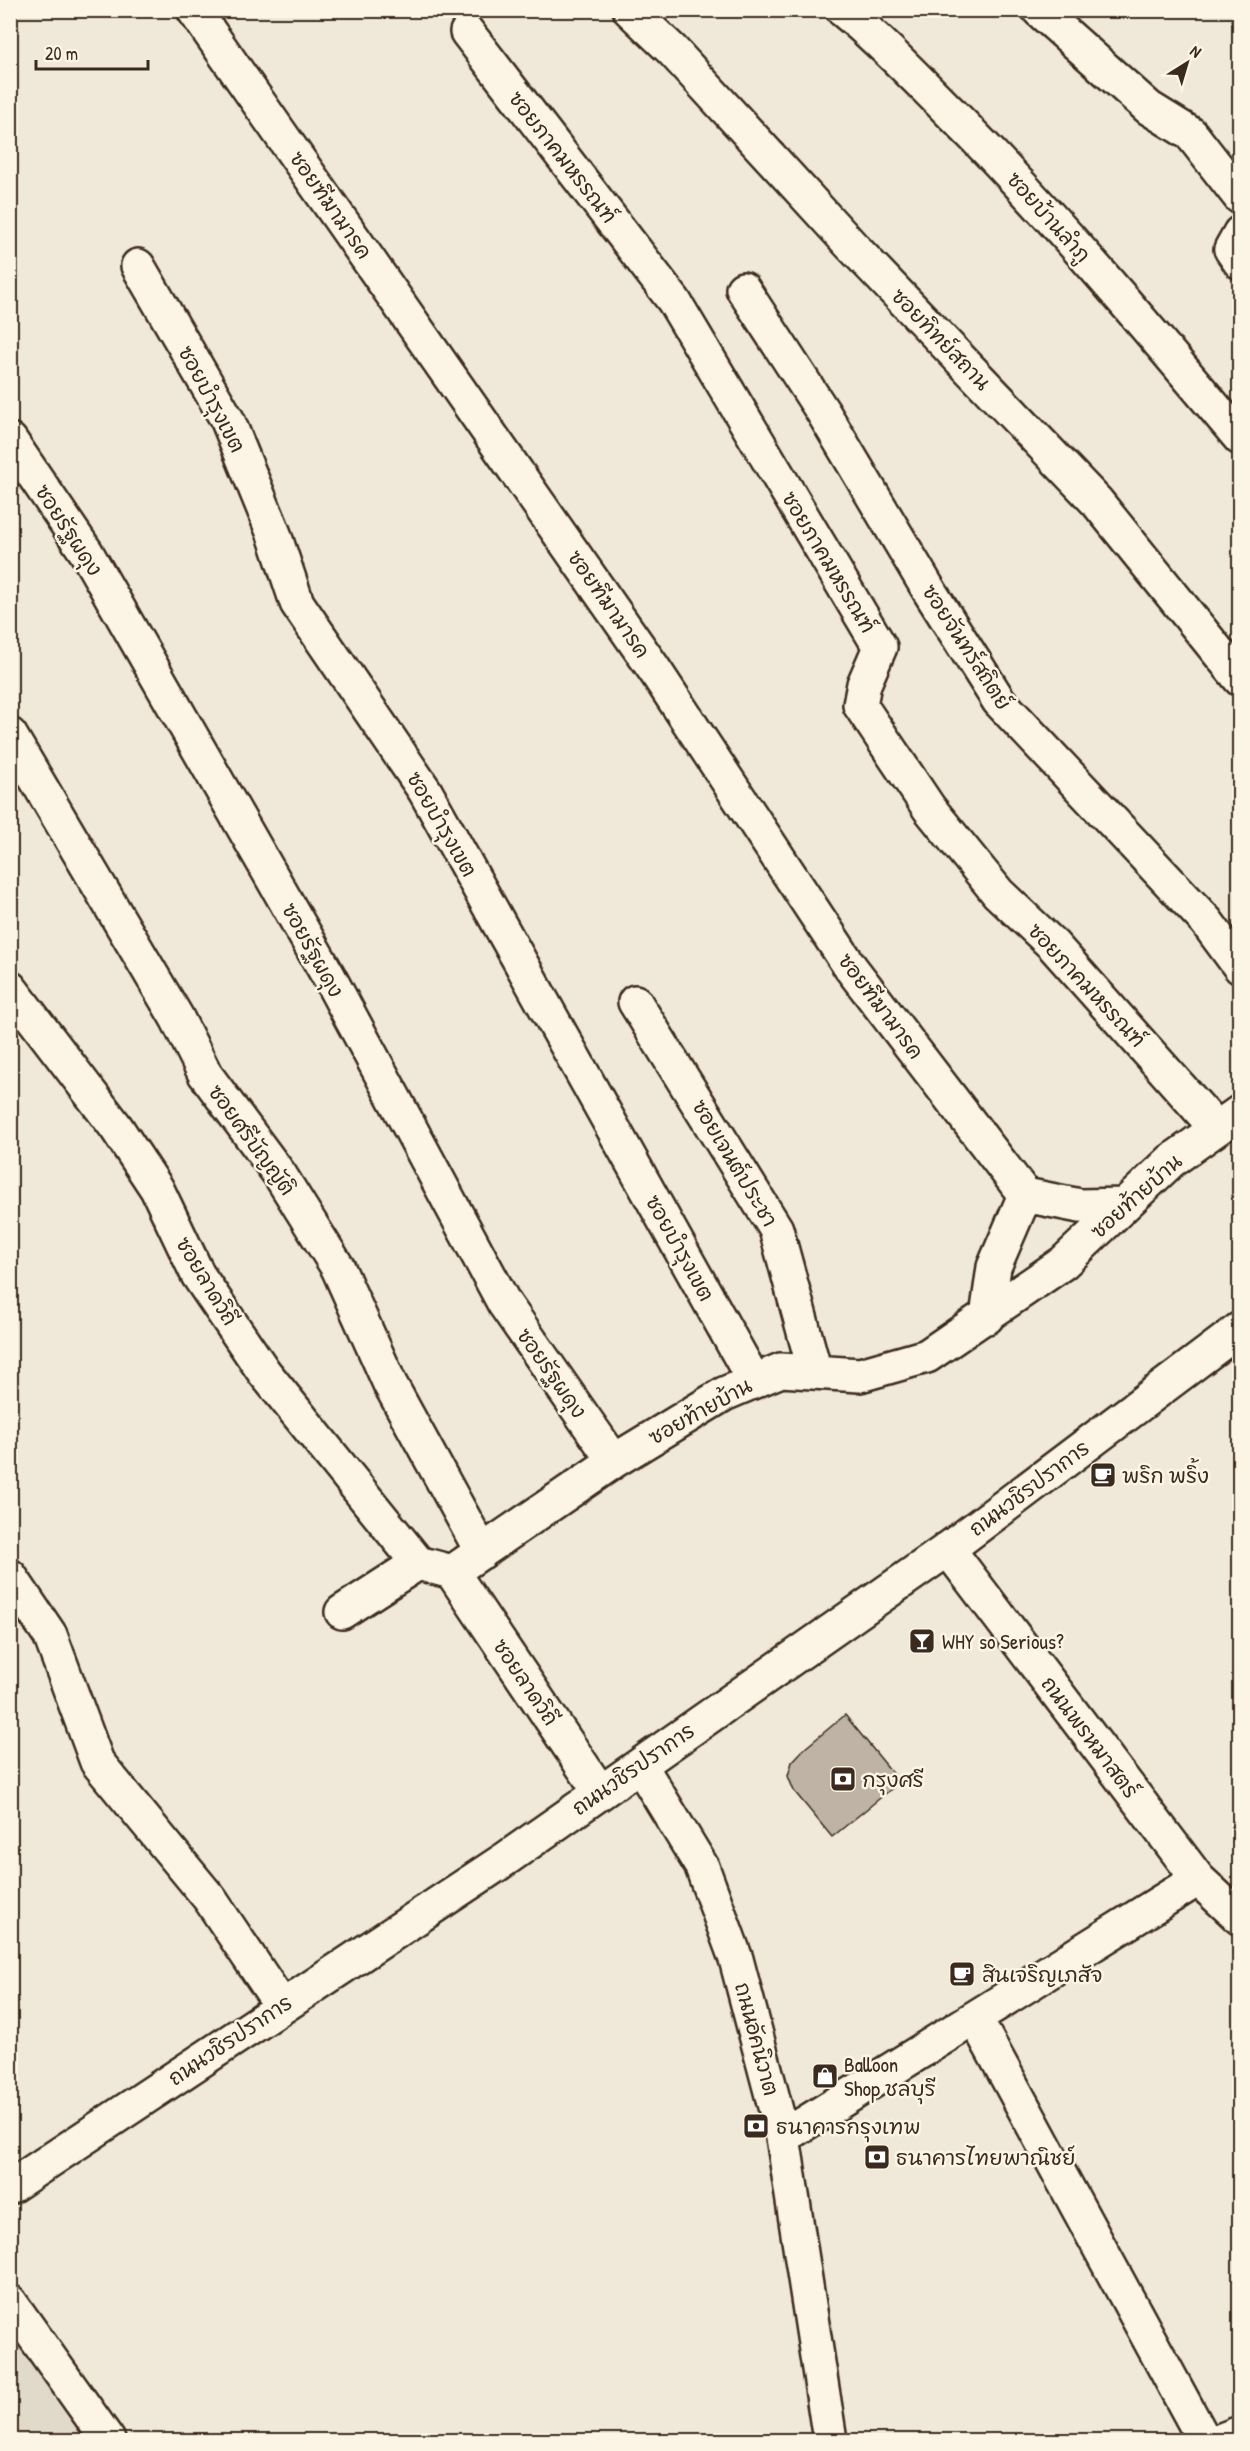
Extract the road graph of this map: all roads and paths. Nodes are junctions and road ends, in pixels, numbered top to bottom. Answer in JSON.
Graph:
{"nodes":[{"id":1,"x":195,"y":10,"type":"edge"},
{"id":2,"x":630,"y":10,"type":"edge"},
{"id":3,"x":843,"y":10,"type":"edge"},
{"id":4,"x":1039,"y":10,"type":"edge"},
{"id":5,"x":467,"y":32,"type":"dead end"},
{"id":6,"x":1239,"y":197,"type":"edge"},
{"id":7,"x":1239,"y":232,"type":"edge"},
{"id":8,"x":1239,"y":262,"type":"edge"},
{"id":9,"x":138,"y":266,"type":"dead end"},
{"id":10,"x":743,"y":289,"type":"dead end"},
{"id":11,"x":1239,"y":438,"type":"edge"},
{"id":12,"x":10,"y":440,"type":"edge"},
{"id":13,"x":1239,"y":679,"type":"edge"},
{"id":14,"x":10,"y":735,"type":"edge"},
{"id":15,"x":1239,"y":967,"type":"edge"},
{"id":16,"x":10,"y":988,"type":"edge"},
{"id":17,"x":635,"y":1002,"type":"dead end"},
{"id":18,"x":1228,"y":1120,"type":"edge"},
{"id":19,"x":1024,"y":1195,"type":"junction"},
{"id":20,"x":1124,"y":1205,"type":"junction"},
{"id":21,"x":987,"y":1317,"type":"junction"},
{"id":22,"x":1239,"y":1329,"type":"edge"},
{"id":23,"x":815,"y":1372,"type":"junction"},
{"id":24,"x":754,"y":1381,"type":"junction"},
{"id":25,"x":614,"y":1461,"type":"junction"},
{"id":26,"x":948,"y":1549,"type":"junction"},
{"id":27,"x":482,"y":1552,"type":"junction"},
{"id":28,"x":418,"y":1563,"type":"junction"},
{"id":29,"x":452,"y":1572,"type":"junction"},
{"id":30,"x":10,"y":1576,"type":"edge"},
{"id":31,"x":342,"y":1612,"type":"dead end"},
{"id":32,"x":640,"y":1765,"type":"junction"},
{"id":33,"x":600,"y":1792,"type":"junction"},
{"id":34,"x":1198,"y":1879,"type":"junction"},
{"id":35,"x":1239,"y":1917,"type":"edge"},
{"id":36,"x":281,"y":2005,"type":"junction"},
{"id":37,"x":975,"y":2018,"type":"junction"},
{"id":38,"x":783,"y":2137,"type":"junction"},
{"id":39,"x":10,"y":2187,"type":"edge"},
{"id":40,"x":10,"y":2302,"type":"edge"},
{"id":41,"x":1239,"y":2433,"type":"edge"},
{"id":42,"x":108,"y":2440,"type":"edge"},
{"id":43,"x":830,"y":2440,"type":"edge"},
{"id":44,"x":1204,"y":2440,"type":"edge"},
{"id":45,"x":1222,"y":2440,"type":"edge"}],
"edges":[{"from":1,"to":19,"type":"street","name":"ซอยฑีฆามารค"},
{"from":2,"to":13,"type":"street","name":"ซอยทิทย์สถาน"},
{"from":3,"to":11,"type":"street","name":"ซอยบ้านลำภู"},
{"from":4,"to":6,"type":"street"},
{"from":5,"to":18,"type":"street","name":"ซอยภาคมหรรณฑ์"},
{"from":7,"to":8,"type":"street"},
{"from":9,"to":24,"type":"street","name":"ซอยบำรุงเขต"},
{"from":10,"to":15,"type":"street","name":"ซอยจันทร์สถิตย์"},
{"from":12,"to":25,"type":"street","name":"ซอยรัฐผดุง"},
{"from":14,"to":27,"type":"street","name":"ซอยศรีบัญญัติ"},
{"from":16,"to":28,"type":"street","name":"ซอยลาดวิถี"},
{"from":17,"to":23,"type":"street","name":"ซอยเจนต์ประชา"},
{"from":18,"to":20,"type":"street","name":"ซอยท้ายบ้าน"},
{"from":19,"to":20,"type":"street"},
{"from":19,"to":21,"type":"street"},
{"from":20,"to":21,"type":"street","name":"ซอยท้ายบ้าน"},
{"from":21,"to":23,"type":"street","name":"ซอยท้ายบ้าน"},
{"from":22,"to":26,"type":"street","name":"ถนนวชิรปราการ"},
{"from":23,"to":24,"type":"street","name":"ซอยท้ายบ้าน"},
{"from":24,"to":25,"type":"street","name":"ซอยท้ายบ้าน"},
{"from":25,"to":27,"type":"street","name":"ซอยท้ายบ้าน"},
{"from":26,"to":32,"type":"street","name":"ถนนวชิรปราการ"},
{"from":26,"to":34,"type":"street","name":"ถนนพรหมาสตร์"},
{"from":27,"to":29,"type":"street","name":"ซอยท้ายบ้าน"},
{"from":28,"to":29,"type":"street"},
{"from":28,"to":31,"type":"street"},
{"from":29,"to":33,"type":"street","name":"ซอยลาดวิถี"},
{"from":30,"to":36,"type":"street"},
{"from":32,"to":33,"type":"street","name":"ถนนวชิรปราการ"},
{"from":32,"to":38,"type":"street","name":"ถนนอัคนิวาต"},
{"from":33,"to":36,"type":"street","name":"ถนนวชิรปราการ"},
{"from":34,"to":35,"type":"street","name":"ถนนพรหมาสตร์"},
{"from":34,"to":37,"type":"street"},
{"from":36,"to":39,"type":"street","name":"ถนนวชิรปราการ"},
{"from":37,"to":38,"type":"street"},
{"from":37,"to":44,"type":"street"},
{"from":38,"to":43,"type":"street","name":"ถนนอัคนิวาต"},
{"from":40,"to":42,"type":"street"},
{"from":41,"to":45,"type":"street"}]}
